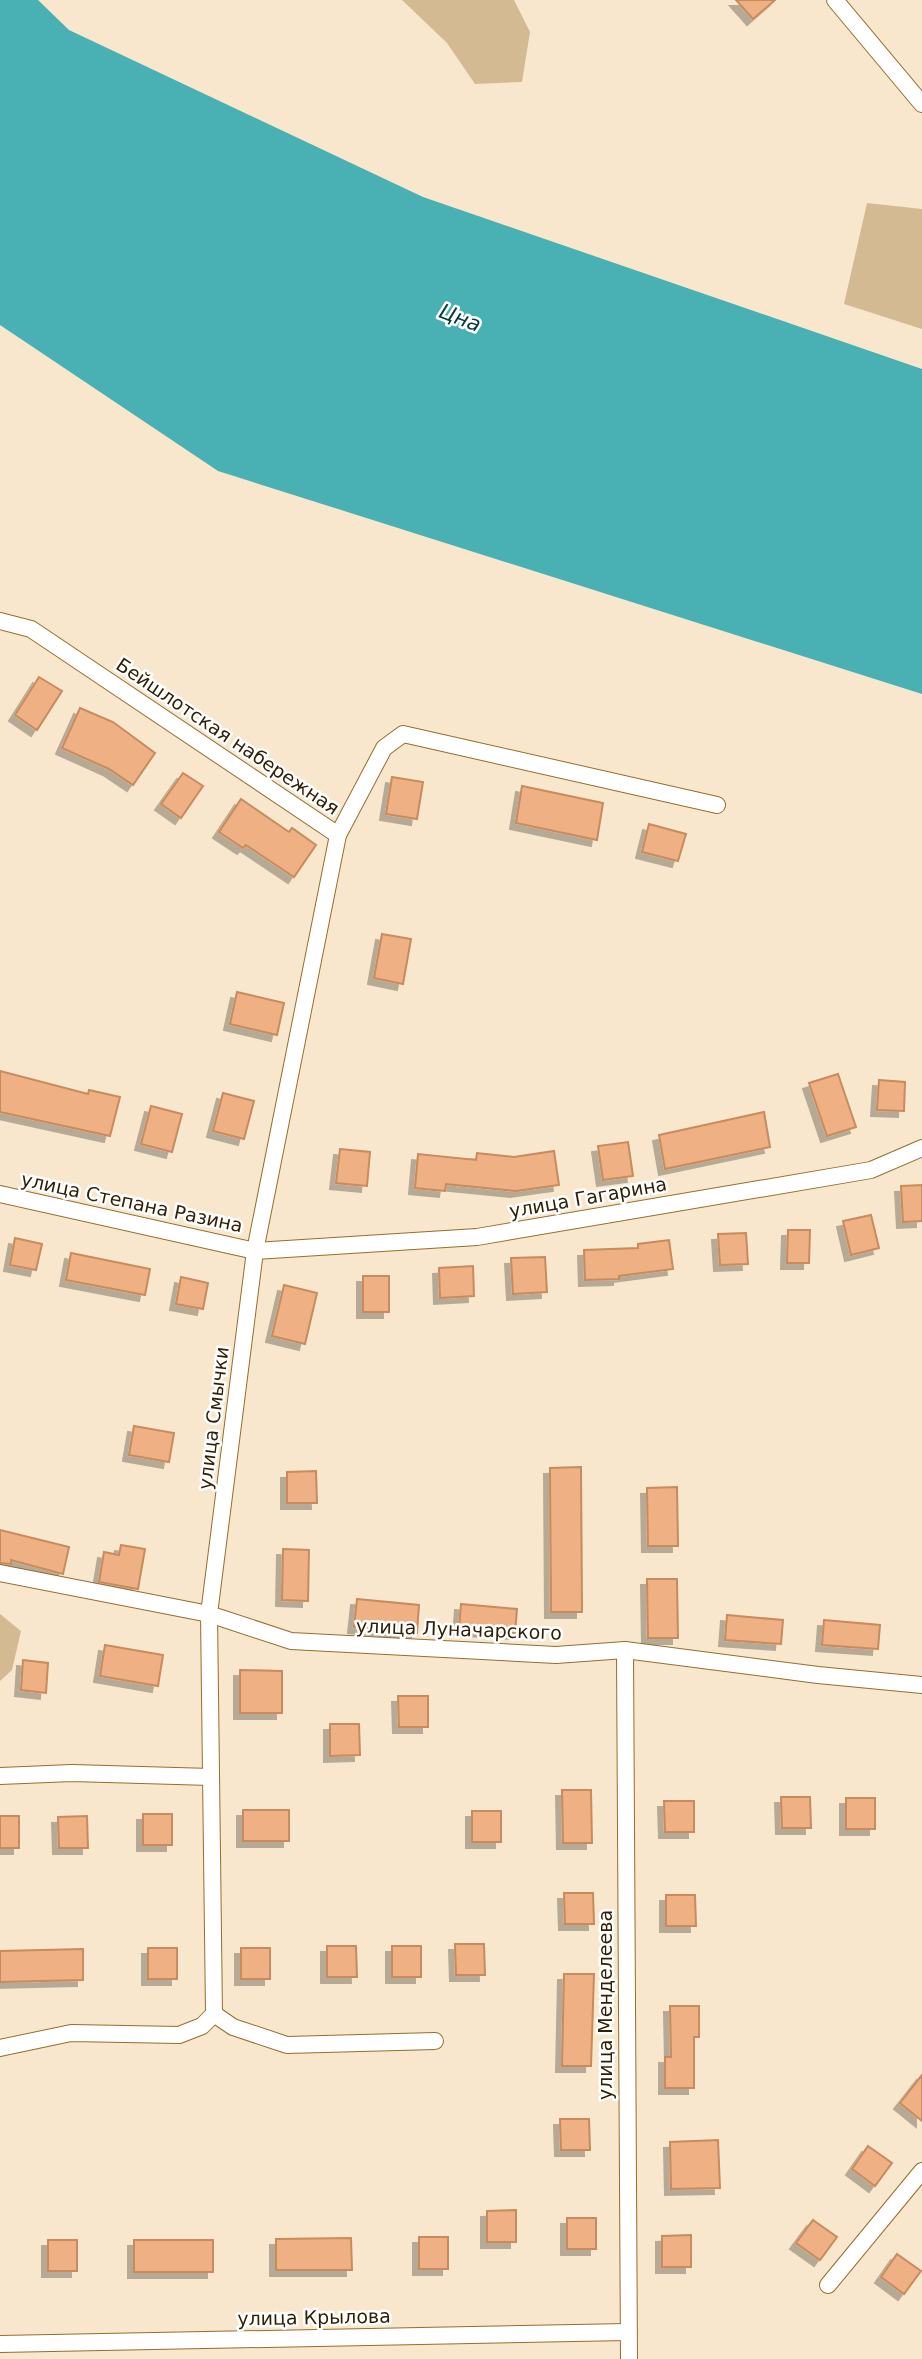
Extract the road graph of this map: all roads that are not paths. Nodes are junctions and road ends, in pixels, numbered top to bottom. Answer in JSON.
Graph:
{"nodes":[{"id":1,"x":841,"y":3,"type":"edge"},
{"id":2,"x":922,"y":104,"type":"edge"},
{"id":3,"x":0,"y":621,"type":"edge"},
{"id":4,"x":717,"y":805,"type":"dead end"},
{"id":5,"x":338,"y":835,"type":"junction"},
{"id":6,"x":922,"y":1148,"type":"edge"},
{"id":7,"x":0,"y":1195,"type":"edge"},
{"id":8,"x":255,"y":1251,"type":"junction"},
{"id":9,"x":0,"y":1573,"type":"edge"},
{"id":10,"x":209,"y":1614,"type":"junction"},
{"id":11,"x":625,"y":1650,"type":"junction"},
{"id":12,"x":922,"y":1685,"type":"edge"},
{"id":13,"x":0,"y":1776,"type":"edge"},
{"id":14,"x":211,"y":1777,"type":"junction"},
{"id":15,"x":214,"y":2014,"type":"junction"},
{"id":16,"x":435,"y":2041,"type":"dead end"},
{"id":17,"x":0,"y":2048,"type":"edge"},
{"id":18,"x":922,"y":2171,"type":"edge"},
{"id":19,"x":828,"y":2285,"type":"dead end"},
{"id":20,"x":628,"y":2332,"type":"junction"},
{"id":21,"x":0,"y":2344,"type":"edge"},
{"id":22,"x":629,"y":2359,"type":"edge"}],
"edges":[{"from":1,"to":2,"type":"street"},
{"from":3,"to":5,"type":"street","name":"Бейшлотская набережная"},
{"from":4,"to":5,"type":"street","name":"Бейшлотская набережная"},
{"from":5,"to":8,"type":"street","name":"улица Смычки"},
{"from":6,"to":8,"type":"street","name":"улица Гагарина"},
{"from":7,"to":8,"type":"street","name":"улица Степана Разина"},
{"from":8,"to":10,"type":"street","name":"улица Смычки"},
{"from":9,"to":10,"type":"street","name":"улица Луначарского"},
{"from":10,"to":11,"type":"street","name":"улица Луначарского"},
{"from":10,"to":14,"type":"street","name":"улица Смычки"},
{"from":11,"to":12,"type":"street","name":"улица Луначарского"},
{"from":11,"to":20,"type":"street","name":"улица Менделеева"},
{"from":13,"to":14,"type":"street"},
{"from":14,"to":15,"type":"street","name":"улица Смычки"},
{"from":15,"to":16,"type":"street"},
{"from":15,"to":17,"type":"street"},
{"from":18,"to":19,"type":"street"},
{"from":20,"to":21,"type":"street","name":"улица Крылова"},
{"from":20,"to":22,"type":"street","name":"улица Менделеева"}]}
